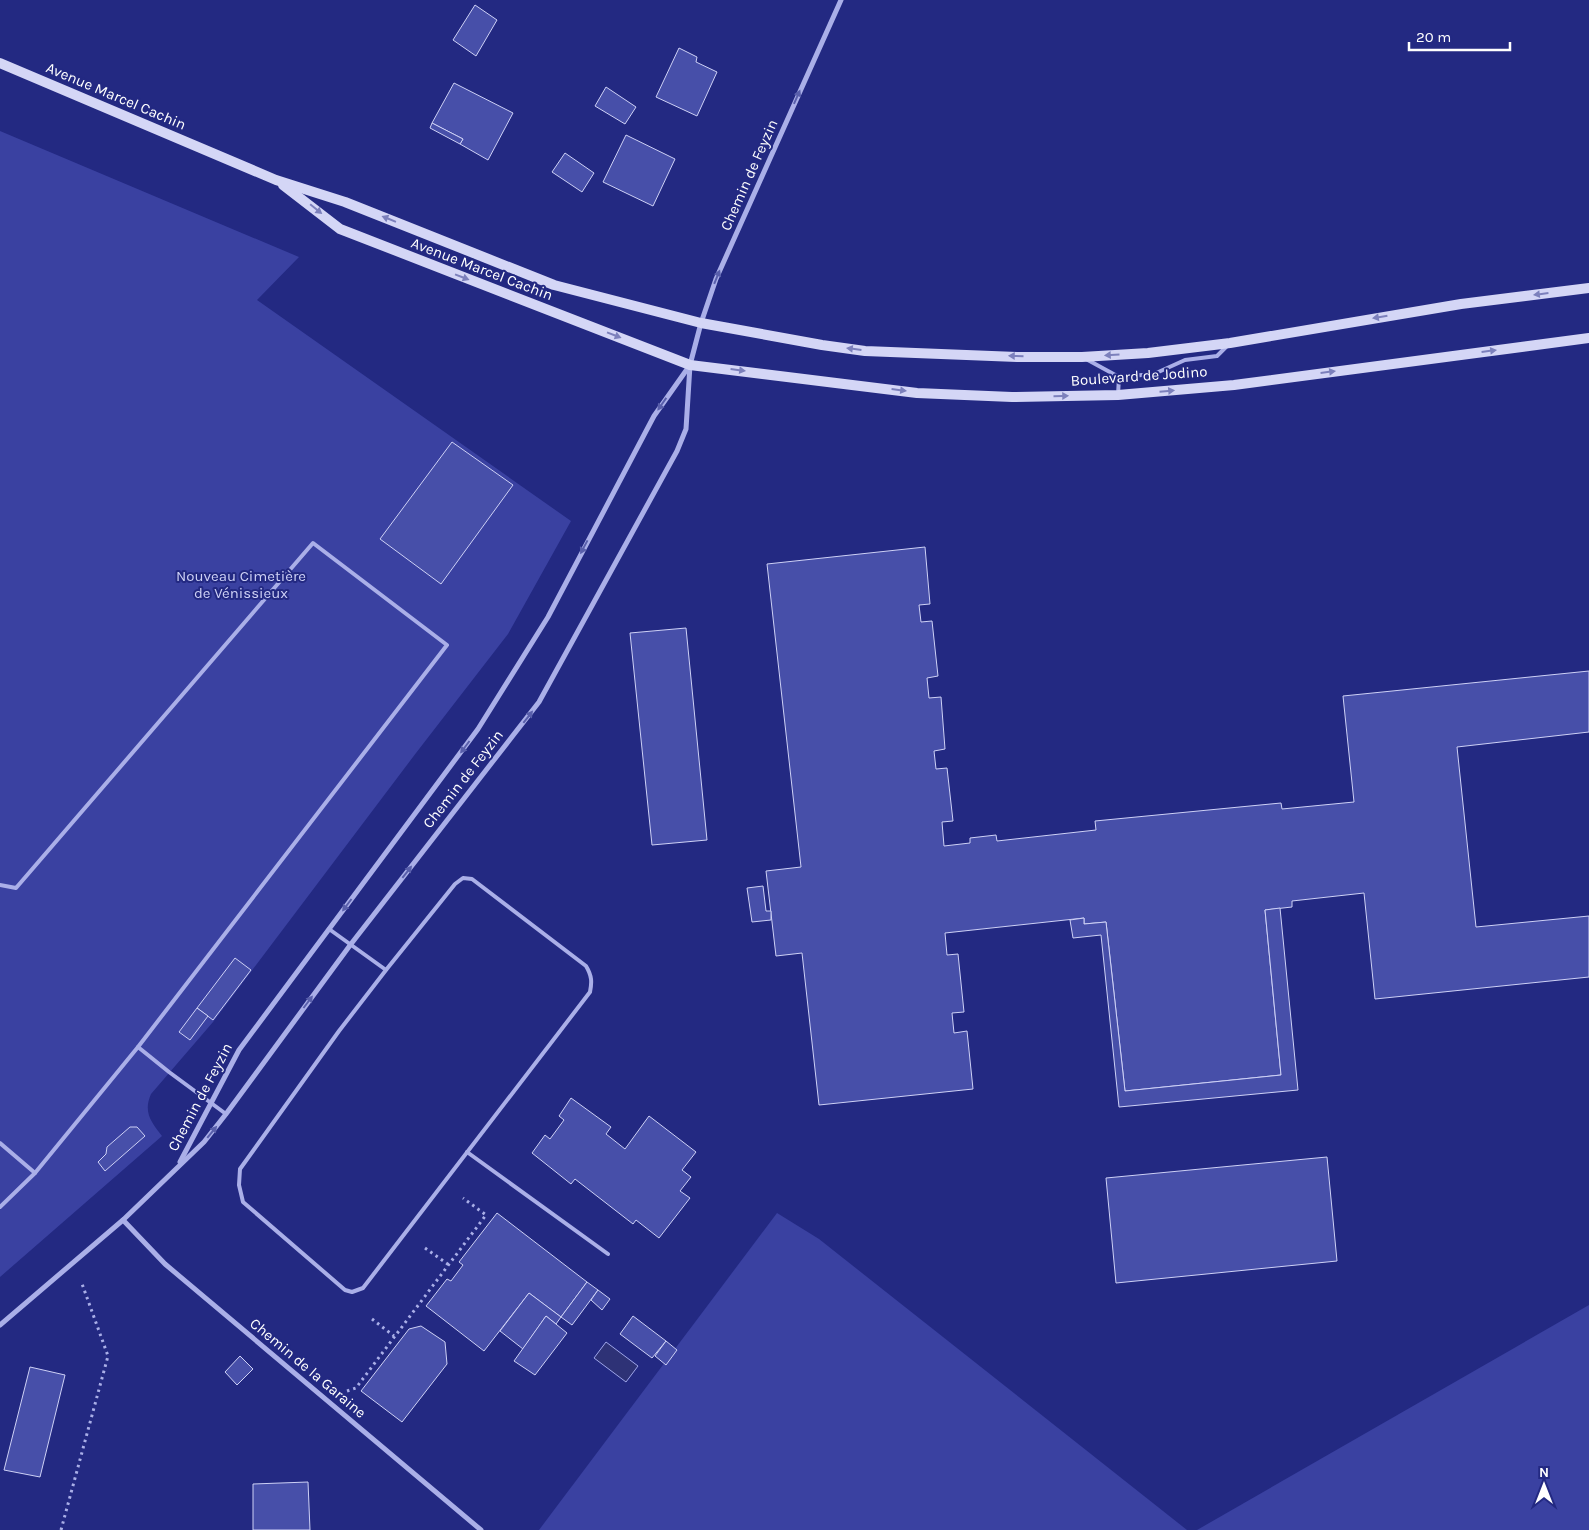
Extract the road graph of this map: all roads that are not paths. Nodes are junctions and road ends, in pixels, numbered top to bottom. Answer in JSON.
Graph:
{"nodes":[{"id":1,"x":841,"y":0,"type":"edge"},
{"id":2,"x":0,"y":63,"type":"edge"},
{"id":3,"x":276,"y":180,"type":"junction"},
{"id":4,"x":1589,"y":288,"type":"edge"},
{"id":5,"x":700,"y":323,"type":"junction"},
{"id":6,"x":1589,"y":338,"type":"edge"},
{"id":7,"x":1230,"y":343,"type":"junction"},
{"id":8,"x":1082,"y":357,"type":"junction"},
{"id":9,"x":690,"y":364,"type":"junction"},
{"id":10,"x":1119,"y":377,"type":"junction"},
{"id":11,"x":1118,"y":395,"type":"junction"},
{"id":12,"x":0,"y":885,"type":"edge"},
{"id":13,"x":329,"y":929,"type":"junction"},
{"id":14,"x":350,"y":944,"type":"junction"},
{"id":15,"x":386,"y":970,"type":"junction"},
{"id":16,"x":138,"y":1047,"type":"junction"},
{"id":17,"x":211,"y":1102,"type":"junction"},
{"id":18,"x":226,"y":1114,"type":"junction"},
{"id":19,"x":0,"y":1143,"type":"edge"},
{"id":20,"x":467,"y":1152,"type":"junction"},
{"id":21,"x":177,"y":1167,"type":"junction"},
{"id":22,"x":35,"y":1173,"type":"junction"},
{"id":23,"x":0,"y":1207,"type":"edge"},
{"id":24,"x":123,"y":1220,"type":"junction"},
{"id":25,"x":608,"y":1254,"type":"dead end"},
{"id":26,"x":0,"y":1325,"type":"edge"},
{"id":27,"x":481,"y":1530,"type":"edge"}],
"edges":[{"from":5,"to":1,"type":"street","name":"Chemin de Feyzin","one_way":true},
{"from":2,"to":3,"type":"street","name":"Avenue Marcel Cachin"},
{"from":5,"to":3,"type":"street","name":"Avenue Marcel Cachin","one_way":true},
{"from":3,"to":9,"type":"street","name":"Avenue Marcel Cachin","one_way":true},
{"from":4,"to":7,"type":"street","name":"Boulevard de Jodino","one_way":true},
{"from":8,"to":5,"type":"street","name":"Boulevard de Jodino","one_way":true},
{"from":5,"to":9,"type":"street","name":"Chemin de Feyzin"},
{"from":11,"to":6,"type":"street","name":"Boulevard de Jodino","one_way":true},
{"from":7,"to":8,"type":"street","name":"Boulevard de Jodino","one_way":true},
{"from":7,"to":10,"type":"lane"},
{"from":8,"to":10,"type":"lane"},
{"from":9,"to":11,"type":"street","name":"Boulevard de Jodino","one_way":true},
{"from":9,"to":13,"type":"street","name":"Chemin de Feyzin","one_way":true},
{"from":14,"to":9,"type":"street","name":"Chemin de Feyzin","one_way":true},
{"from":10,"to":11,"type":"lane"},
{"from":12,"to":16,"type":"lane"},
{"from":13,"to":14,"type":"lane"},
{"from":13,"to":17,"type":"street","name":"Chemin de Feyzin"},
{"from":14,"to":15,"type":"lane"},
{"from":18,"to":14,"type":"street","name":"Chemin de Feyzin","one_way":true},
{"from":15,"to":20,"type":"lane"},
{"from":15,"to":20,"type":"lane"},
{"from":16,"to":17,"type":"lane"},
{"from":16,"to":22,"type":"lane"},
{"from":17,"to":18,"type":"lane"},
{"from":17,"to":21,"type":"street","name":"Chemin de Feyzin"},
{"from":21,"to":18,"type":"street","name":"Chemin de Feyzin","one_way":true},
{"from":19,"to":22,"type":"lane"},
{"from":20,"to":25,"type":"lane"},
{"from":21,"to":24,"type":"street","name":"Chemin de Feyzin"},
{"from":22,"to":23,"type":"lane"},
{"from":24,"to":26,"type":"street","name":"Chemin de Feyzin"},
{"from":24,"to":27,"type":"street","name":"Chemin de la Garaine"}]}
